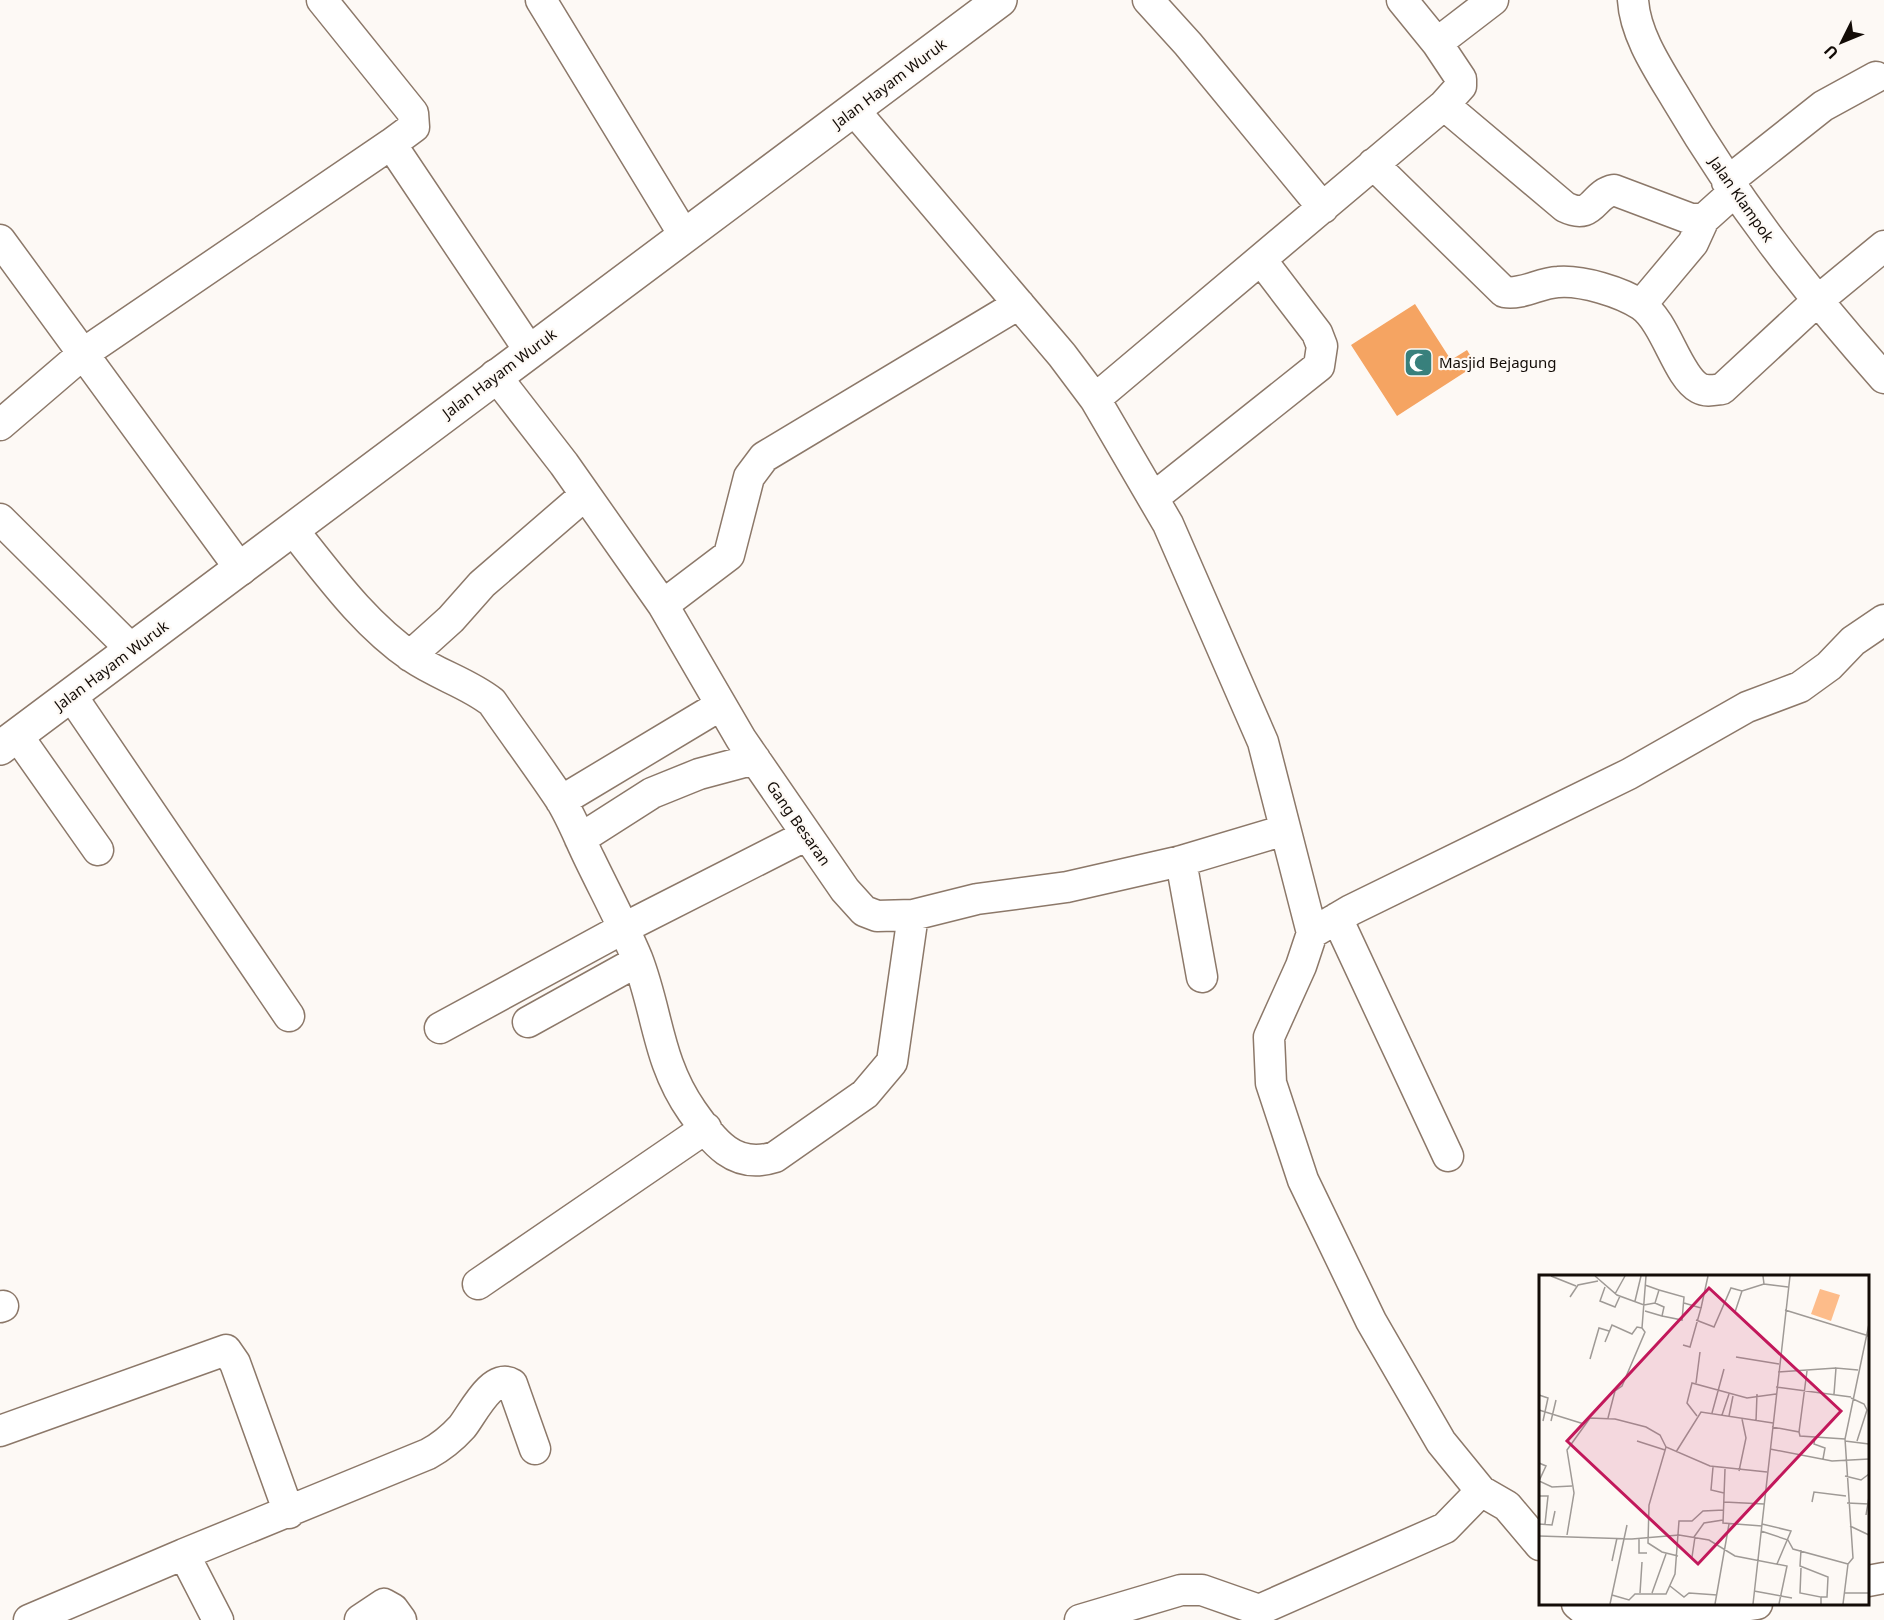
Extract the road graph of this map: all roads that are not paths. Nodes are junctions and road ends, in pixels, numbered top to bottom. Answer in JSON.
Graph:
{"nodes":[{"id":1,"x":541,"y":0,"type":"edge"},
{"id":2,"x":1000,"y":0,"type":"edge"},
{"id":3,"x":1148,"y":0,"type":"edge"},
{"id":4,"x":1401,"y":0,"type":"edge"},
{"id":5,"x":1493,"y":0,"type":"edge"},
{"id":6,"x":1633,"y":0,"type":"edge"},
{"id":7,"x":330,"y":2,"type":"edge"},
{"id":8,"x":1437,"y":43,"type":"junction"},
{"id":9,"x":1876,"y":77,"type":"dead end"},
{"id":10,"x":1444,"y":105,"type":"junction"},
{"id":11,"x":854,"y":110,"type":"junction"},
{"id":12,"x":391,"y":144,"type":"junction"},
{"id":13,"x":1373,"y":164,"type":"junction"},
{"id":14,"x":1730,"y":187,"type":"junction"},
{"id":15,"x":1323,"y":208,"type":"junction"},
{"id":16,"x":1704,"y":219,"type":"junction"},
{"id":17,"x":684,"y":235,"type":"junction"},
{"id":18,"x":0,"y":240,"type":"edge"},
{"id":19,"x":1884,"y":246,"type":"edge"},
{"id":20,"x":1262,"y":261,"type":"junction"},
{"id":21,"x":1816,"y":302,"type":"junction"},
{"id":22,"x":1019,"y":304,"type":"junction"},
{"id":23,"x":1641,"y":305,"type":"junction"},
{"id":24,"x":529,"y":350,"type":"junction"},
{"id":25,"x":84,"y":352,"type":"junction"},
{"id":26,"x":495,"y":375,"type":"junction"},
{"id":27,"x":1884,"y":378,"type":"edge"},
{"id":28,"x":1095,"y":399,"type":"junction"},
{"id":29,"x":0,"y":425,"type":"edge"},
{"id":30,"x":585,"y":495,"type":"junction"},
{"id":31,"x":1154,"y":498,"type":"junction"},
{"id":32,"x":0,"y":519,"type":"edge"},
{"id":33,"x":292,"y":530,"type":"junction"},
{"id":34,"x":241,"y":570,"type":"junction"},
{"id":35,"x":663,"y":605,"type":"junction"},
{"id":36,"x":1884,"y":620,"type":"edge"},
{"id":37,"x":131,"y":649,"type":"junction"},
{"id":38,"x":410,"y":656,"type":"junction"},
{"id":39,"x":71,"y":695,"type":"junction"},
{"id":40,"x":721,"y":705,"type":"junction"},
{"id":41,"x":8,"y":741,"type":"edge"},
{"id":42,"x":755,"y":759,"type":"junction"},
{"id":43,"x":561,"y":801,"type":"junction"},
{"id":44,"x":1286,"y":830,"type":"junction"},
{"id":45,"x":807,"y":835,"type":"junction"},
{"id":46,"x":580,"y":839,"type":"junction"},
{"id":47,"x":98,"y":850,"type":"dead end"},
{"id":48,"x":1181,"y":861,"type":"junction"},
{"id":49,"x":913,"y":915,"type":"junction"},
{"id":50,"x":1324,"y":926,"type":"junction"},
{"id":51,"x":624,"y":928,"type":"junction"},
{"id":52,"x":638,"y":961,"type":"junction"},
{"id":53,"x":1202,"y":977,"type":"dead end"},
{"id":54,"x":289,"y":1016,"type":"dead end"},
{"id":55,"x":528,"y":1022,"type":"dead end"},
{"id":56,"x":440,"y":1028,"type":"dead end"},
{"id":57,"x":706,"y":1128,"type":"junction"},
{"id":58,"x":1448,"y":1156,"type":"dead end"},
{"id":59,"x":478,"y":1284,"type":"dead end"},
{"id":60,"x":0,"y":1431,"type":"edge"},
{"id":61,"x":535,"y":1449,"type":"dead end"},
{"id":62,"x":1480,"y":1491,"type":"junction"},
{"id":63,"x":289,"y":1513,"type":"junction"},
{"id":64,"x":1539,"y":1544,"type":"edge"},
{"id":65,"x":184,"y":1554,"type":"junction"},
{"id":66,"x":1884,"y":1578,"type":"edge"},
{"id":67,"x":1869,"y":1581,"type":"edge"},
{"id":68,"x":1578,"y":1605,"type":"edge"},
{"id":69,"x":1750,"y":1605,"type":"edge"},
{"id":70,"x":1668,"y":1614,"type":"edge"},
{"id":71,"x":29,"y":1620,"type":"edge"},
{"id":72,"x":218,"y":1620,"type":"edge"},
{"id":73,"x":360,"y":1620,"type":"edge"},
{"id":74,"x":401,"y":1620,"type":"edge"},
{"id":75,"x":1080,"y":1620,"type":"edge"}],
"edges":[{"from":1,"to":17,"type":"street"},
{"from":2,"to":11,"type":"main road","name":"Jalan Hayam Wuruk"},
{"from":3,"to":15,"type":"street"},
{"from":4,"to":8,"type":"street"},
{"from":5,"to":8,"type":"street"},
{"from":6,"to":14,"type":"street","name":"Jalan Klampok"},
{"from":7,"to":12,"type":"street"},
{"from":8,"to":10,"type":"street"},
{"from":9,"to":14,"type":"street"},
{"from":10,"to":13,"type":"street"},
{"from":10,"to":16,"type":"street"},
{"from":11,"to":17,"type":"main road","name":"Jalan Hayam Wuruk"},
{"from":11,"to":22,"type":"street"},
{"from":12,"to":24,"type":"street"},
{"from":12,"to":25,"type":"street"},
{"from":13,"to":15,"type":"street"},
{"from":13,"to":23,"type":"street"},
{"from":14,"to":16,"type":"street"},
{"from":14,"to":21,"type":"street","name":"Jalan Klampok"},
{"from":15,"to":20,"type":"street"},
{"from":16,"to":23,"type":"street"},
{"from":17,"to":24,"type":"main road","name":"Jalan Hayam Wuruk"},
{"from":18,"to":25,"type":"street"},
{"from":19,"to":21,"type":"street"},
{"from":20,"to":28,"type":"street"},
{"from":20,"to":31,"type":"street"},
{"from":21,"to":23,"type":"street"},
{"from":21,"to":27,"type":"street","name":"Jalan Klampok"},
{"from":22,"to":28,"type":"street"},
{"from":22,"to":35,"type":"street"},
{"from":24,"to":26,"type":"main road","name":"Jalan Hayam Wuruk"},
{"from":25,"to":29,"type":"street"},
{"from":25,"to":34,"type":"street"},
{"from":26,"to":30,"type":"street","name":"Gang Besaran"},
{"from":26,"to":33,"type":"main road","name":"Jalan Hayam Wuruk"},
{"from":28,"to":31,"type":"street"},
{"from":30,"to":35,"type":"street","name":"Gang Besaran"},
{"from":30,"to":38,"type":"street"},
{"from":31,"to":44,"type":"street"},
{"from":32,"to":37,"type":"street"},
{"from":33,"to":34,"type":"main road","name":"Jalan Hayam Wuruk"},
{"from":33,"to":38,"type":"street"},
{"from":34,"to":37,"type":"main road","name":"Jalan Hayam Wuruk"},
{"from":35,"to":40,"type":"street","name":"Gang Besaran"},
{"from":36,"to":50,"type":"street"},
{"from":37,"to":39,"type":"main road","name":"Jalan Hayam Wuruk"},
{"from":38,"to":43,"type":"street"},
{"from":39,"to":41,"type":"main road","name":"Jalan Hayam Wuruk"},
{"from":39,"to":54,"type":"street"},
{"from":40,"to":42,"type":"street","name":"Gang Besaran"},
{"from":40,"to":43,"type":"street"},
{"from":41,"to":47,"type":"street"},
{"from":42,"to":45,"type":"street","name":"Gang Besaran"},
{"from":42,"to":46,"type":"street"},
{"from":43,"to":46,"type":"street"},
{"from":44,"to":48,"type":"street","name":"Gang Besaran"},
{"from":44,"to":50,"type":"street"},
{"from":45,"to":49,"type":"street","name":"Gang Besaran"},
{"from":45,"to":51,"type":"street"},
{"from":46,"to":51,"type":"street"},
{"from":48,"to":49,"type":"street","name":"Gang Besaran"},
{"from":48,"to":53,"type":"street"},
{"from":49,"to":57,"type":"street"},
{"from":50,"to":58,"type":"street"},
{"from":50,"to":62,"type":"street"},
{"from":51,"to":52,"type":"street"},
{"from":51,"to":56,"type":"street"},
{"from":52,"to":55,"type":"street"},
{"from":52,"to":57,"type":"street"},
{"from":57,"to":59,"type":"street"},
{"from":60,"to":63,"type":"street"},
{"from":61,"to":63,"type":"street"},
{"from":62,"to":64,"type":"street"},
{"from":62,"to":75,"type":"street"},
{"from":63,"to":65,"type":"street"},
{"from":65,"to":71,"type":"street"},
{"from":65,"to":72,"type":"street"},
{"from":66,"to":67,"type":"street"},
{"from":68,"to":70,"type":"street"},
{"from":69,"to":70,"type":"street"},
{"from":73,"to":74,"type":"street"}]}
